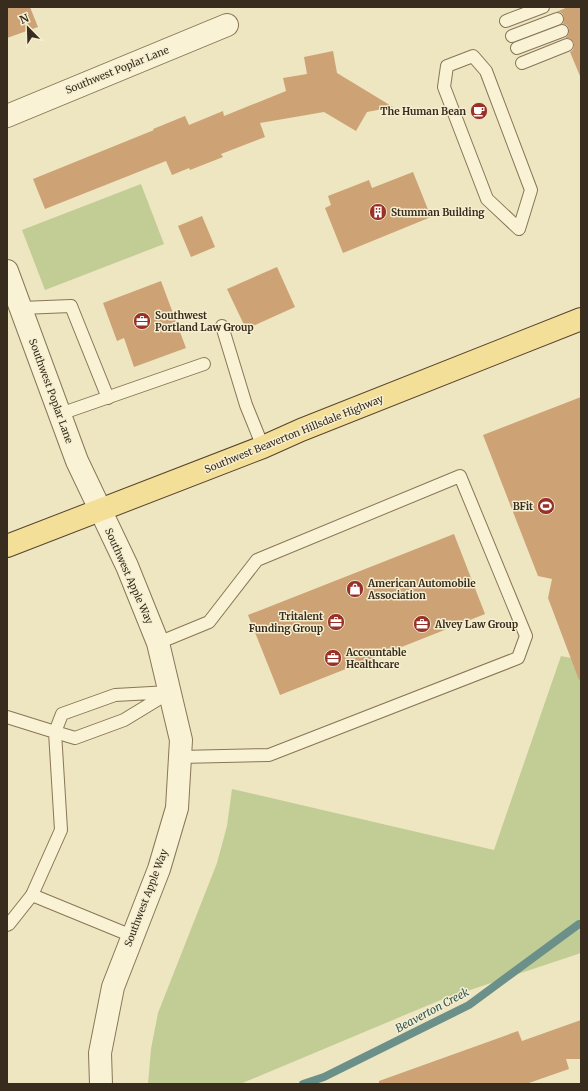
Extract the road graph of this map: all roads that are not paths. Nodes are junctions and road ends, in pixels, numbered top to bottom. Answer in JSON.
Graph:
{"nodes":[{"id":1,"x":543,"y":7,"type":"edge"},
{"id":2,"x":557,"y":19,"type":"dead end"},
{"id":3,"x":506,"y":21,"type":"dead end"},
{"id":4,"x":227,"y":25,"type":"dead end"},
{"id":5,"x":562,"y":31,"type":"dead end"},
{"id":6,"x":567,"y":46,"type":"dead end"},
{"id":7,"x":522,"y":63,"type":"dead end"},
{"id":8,"x":7,"y":116,"type":"edge"},
{"id":9,"x":519,"y":229,"type":"joint"},
{"id":10,"x":7,"y":271,"type":"edge"},
{"id":11,"x":21,"y":308,"type":"junction"},
{"id":12,"x":581,"y":320,"type":"edge"},
{"id":13,"x":222,"y":326,"type":"dead end"},
{"id":14,"x":204,"y":364,"type":"dead end"},
{"id":15,"x":108,"y":398,"type":"junction"},
{"id":16,"x":60,"y":414,"type":"junction"},
{"id":17,"x":263,"y":448,"type":"junction"},
{"id":18,"x":100,"y":510,"type":"junction"},
{"id":19,"x":7,"y":546,"type":"edge"},
{"id":20,"x":158,"y":643,"type":"junction"},
{"id":21,"x":170,"y":692,"type":"junction"},
{"id":22,"x":7,"y":717,"type":"edge"},
{"id":23,"x":56,"y":732,"type":"junction"},
{"id":24,"x":180,"y":757,"type":"junction"},
{"id":25,"x":32,"y":895,"type":"junction"},
{"id":26,"x":7,"y":925,"type":"edge"},
{"id":27,"x":132,"y":936,"type":"junction"},
{"id":28,"x":101,"y":1084,"type":"edge"}],
"edges":[{"from":1,"to":3,"type":"lane"},
{"from":2,"to":5,"type":"lane"},
{"from":4,"to":8,"type":"street","name":"Southwest Poplar Lane"},
{"from":6,"to":7,"type":"lane"},
{"from":9,"to":9,"type":"lane"},
{"from":10,"to":11,"type":"street","name":"Southwest Poplar Lane"},
{"from":11,"to":15,"type":"lane"},
{"from":11,"to":16,"type":"street","name":"Southwest Poplar Lane"},
{"from":12,"to":17,"type":"main road","name":"Southwest Beaverton Hillsdale Highway"},
{"from":13,"to":17,"type":"lane"},
{"from":14,"to":15,"type":"lane"},
{"from":15,"to":16,"type":"lane"},
{"from":16,"to":18,"type":"street","name":"Southwest Poplar Lane"},
{"from":17,"to":18,"type":"main road","name":"Southwest Beaverton Hillsdale Highway"},
{"from":18,"to":19,"type":"main road","name":"Southwest Beaverton Hillsdale Highway"},
{"from":18,"to":20,"type":"street","name":"Southwest Apple Way"},
{"from":20,"to":21,"type":"street","name":"Southwest Apple Way"},
{"from":20,"to":24,"type":"lane"},
{"from":21,"to":23,"type":"lane"},
{"from":21,"to":23,"type":"lane"},
{"from":21,"to":24,"type":"street","name":"Southwest Apple Way"},
{"from":22,"to":23,"type":"lane"},
{"from":23,"to":25,"type":"lane"},
{"from":24,"to":27,"type":"street","name":"Southwest Apple Way"},
{"from":25,"to":26,"type":"lane"},
{"from":25,"to":27,"type":"lane"},
{"from":27,"to":28,"type":"street","name":"Southwest Apple Way"}]}
